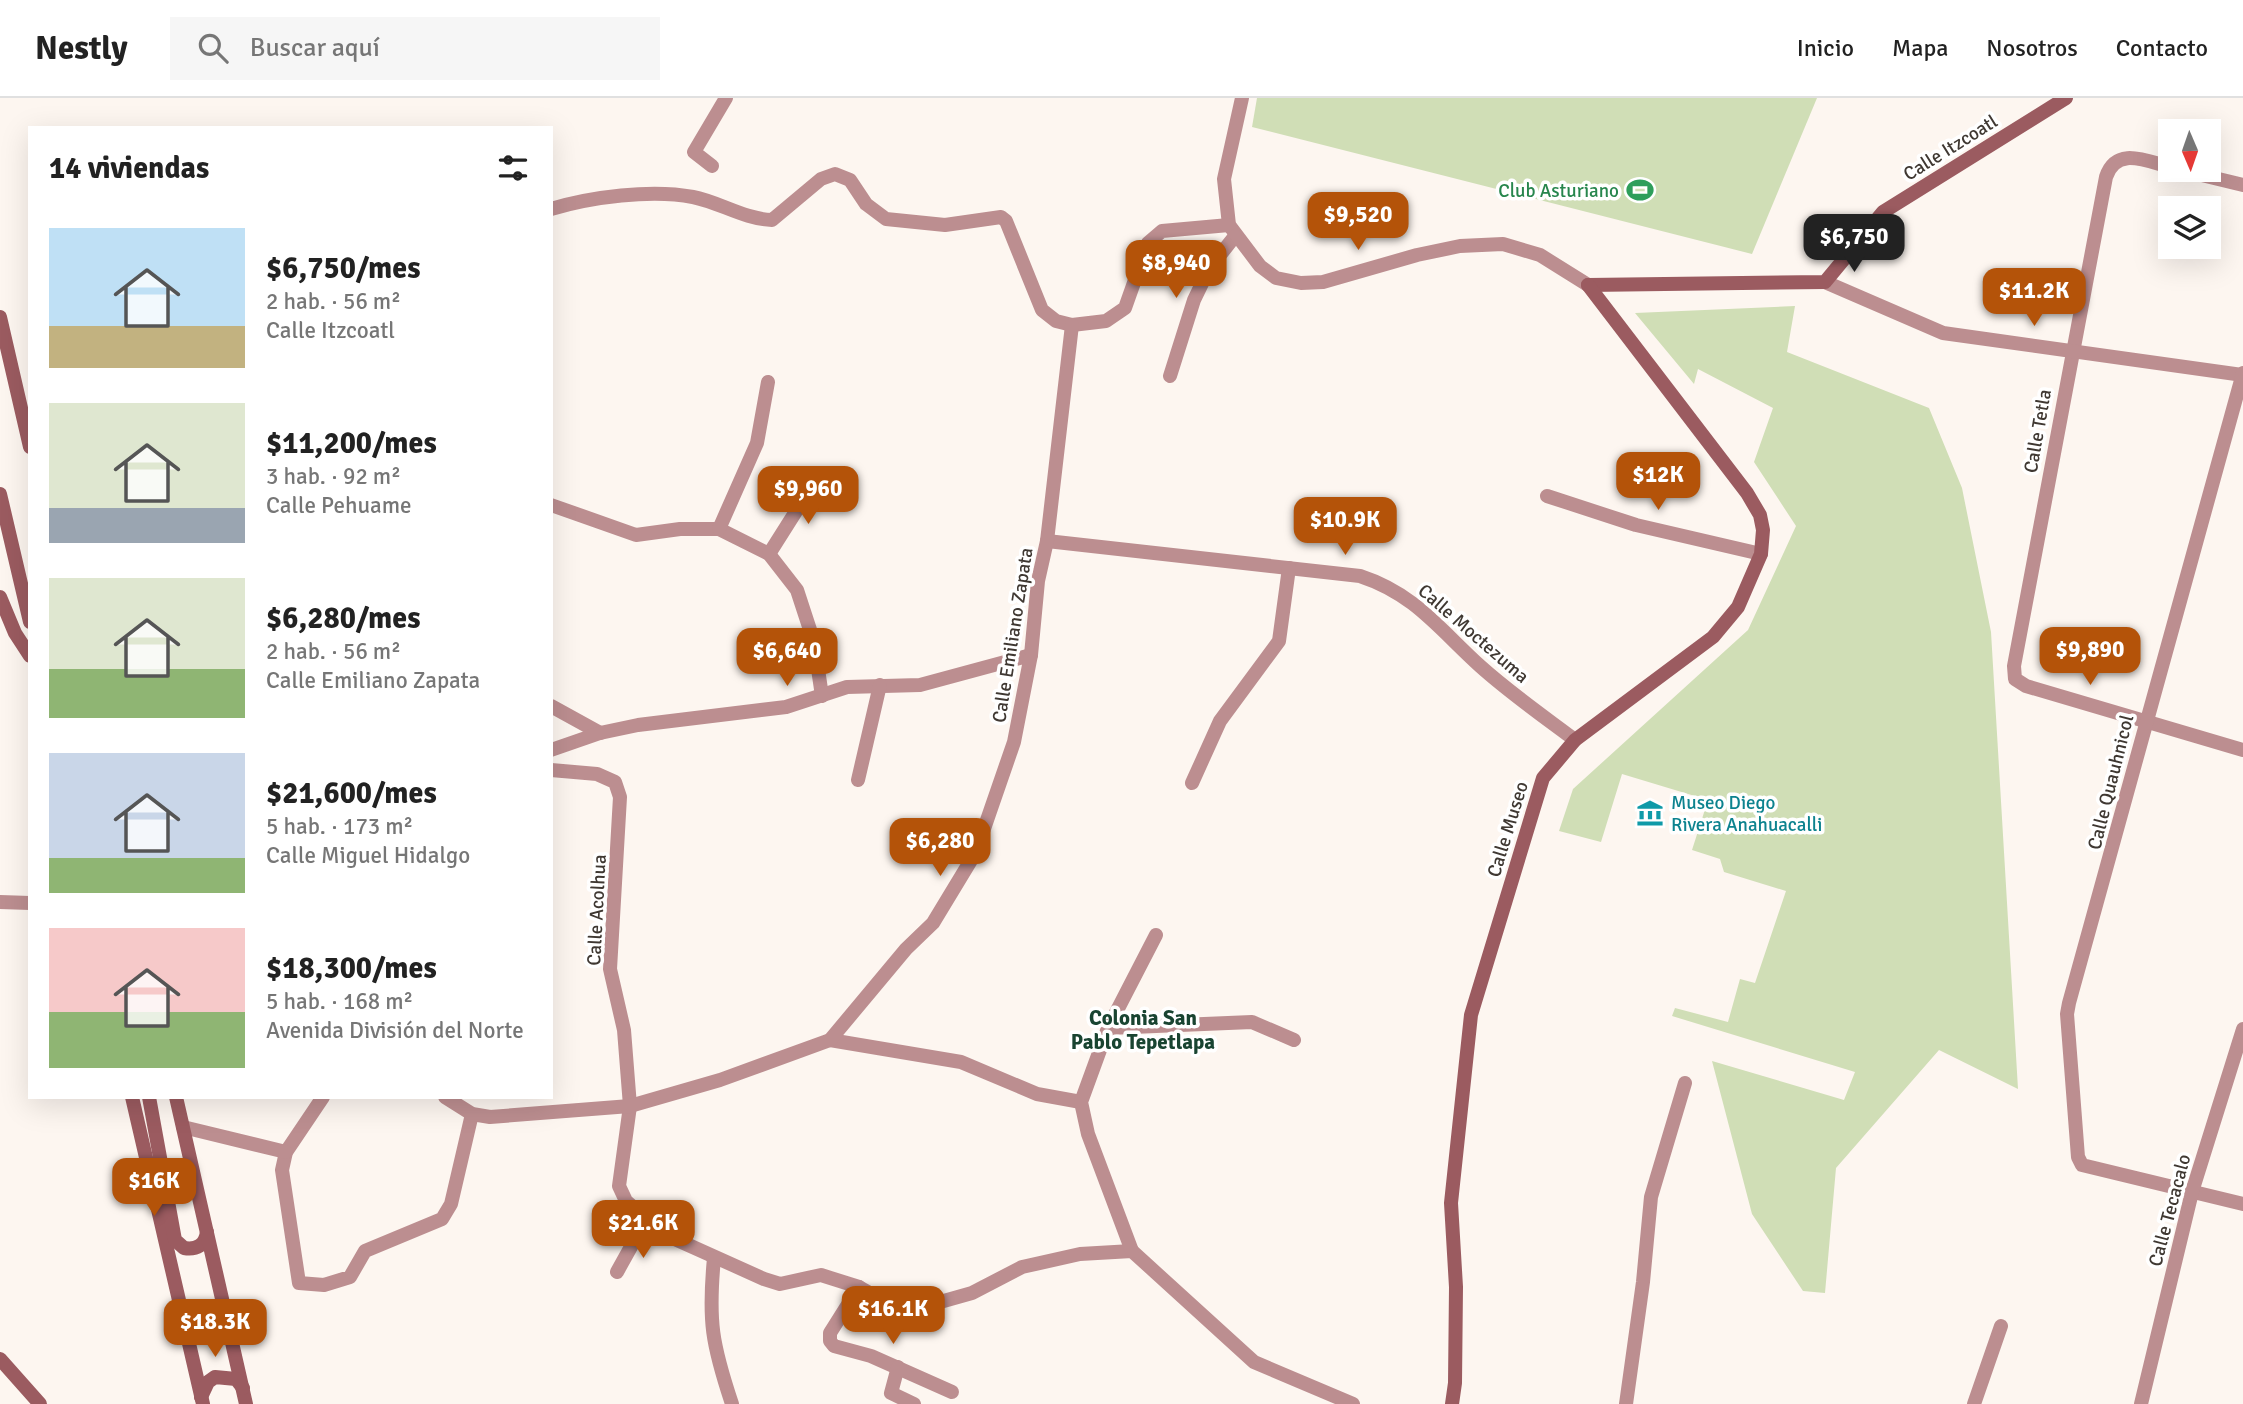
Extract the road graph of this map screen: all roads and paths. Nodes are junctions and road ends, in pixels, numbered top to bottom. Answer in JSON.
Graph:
{"nodes":[{"id":1,"x":726,"y":98,"type":"edge"},
{"id":2,"x":1242,"y":98,"type":"edge"},
{"id":3,"x":2066,"y":98,"type":"edge"},
{"id":4,"x":2158,"y":164,"type":"edge"},
{"id":5,"x":712,"y":166,"type":"dead end"},
{"id":6,"x":2221,"y":180,"type":"edge"},
{"id":7,"x":2243,"y":185,"type":"edge"},
{"id":8,"x":553,"y":209,"type":"edge"},
{"id":9,"x":1232,"y":230,"type":"junction"},
{"id":10,"x":1825,"y":282,"type":"junction"},
{"id":11,"x":1588,"y":285,"type":"junction"},
{"id":12,"x":0,"y":317,"type":"edge"},
{"id":13,"x":1072,"y":326,"type":"junction"},
{"id":14,"x":2072,"y":350,"type":"junction"},
{"id":15,"x":2243,"y":374,"type":"edge"},
{"id":16,"x":1170,"y":376,"type":"dead end"},
{"id":17,"x":768,"y":382,"type":"dead end"},
{"id":18,"x":28,"y":438,"type":"edge"},
{"id":19,"x":822,"y":478,"type":"dead end"},
{"id":20,"x":0,"y":494,"type":"edge"},
{"id":21,"x":1547,"y":496,"type":"dead end"},
{"id":22,"x":553,"y":506,"type":"edge"},
{"id":23,"x":719,"y":528,"type":"junction"},
{"id":24,"x":1047,"y":541,"type":"junction"},
{"id":25,"x":769,"y":554,"type":"junction"},
{"id":26,"x":1761,"y":554,"type":"junction"},
{"id":27,"x":1289,"y":568,"type":"junction"},
{"id":28,"x":0,"y":597,"type":"edge"},
{"id":29,"x":28,"y":613,"type":"edge"},
{"id":30,"x":28,"y":653,"type":"edge"},
{"id":31,"x":1031,"y":655,"type":"junction"},
{"id":32,"x":880,"y":685,"type":"junction"},
{"id":33,"x":822,"y":696,"type":"junction"},
{"id":34,"x":553,"y":707,"type":"edge"},
{"id":35,"x":2144,"y":722,"type":"junction"},
{"id":36,"x":600,"y":733,"type":"junction"},
{"id":37,"x":1575,"y":740,"type":"junction"},
{"id":38,"x":553,"y":749,"type":"edge"},
{"id":39,"x":2243,"y":750,"type":"edge"},
{"id":40,"x":553,"y":770,"type":"edge"},
{"id":41,"x":858,"y":780,"type":"dead end"},
{"id":42,"x":1192,"y":783,"type":"dead end"},
{"id":43,"x":0,"y":902,"type":"edge"},
{"id":44,"x":28,"y":903,"type":"edge"},
{"id":45,"x":1156,"y":935,"type":"dead end"},
{"id":46,"x":1108,"y":1028,"type":"junction"},
{"id":47,"x":2243,"y":1029,"type":"edge"},
{"id":48,"x":830,"y":1040,"type":"junction"},
{"id":49,"x":1294,"y":1040,"type":"dead end"},
{"id":50,"x":1685,"y":1083,"type":"dead end"},
{"id":51,"x":132,"y":1099,"type":"edge"},
{"id":52,"x":149,"y":1099,"type":"edge"},
{"id":53,"x":176,"y":1099,"type":"edge"},
{"id":54,"x":322,"y":1099,"type":"edge"},
{"id":55,"x":448,"y":1099,"type":"edge"},
{"id":56,"x":1081,"y":1102,"type":"junction"},
{"id":57,"x":630,"y":1106,"type":"junction"},
{"id":58,"x":472,"y":1114,"type":"junction"},
{"id":59,"x":183,"y":1127,"type":"junction"},
{"id":60,"x":286,"y":1152,"type":"junction"},
{"id":61,"x":2192,"y":1192,"type":"junction"},
{"id":62,"x":2243,"y":1203,"type":"edge"},
{"id":63,"x":647,"y":1218,"type":"junction"},
{"id":64,"x":207,"y":1232,"type":"junction"},
{"id":65,"x":1132,"y":1251,"type":"junction"},
{"id":66,"x":714,"y":1258,"type":"junction"},
{"id":67,"x":617,"y":1272,"type":"dead end"},
{"id":68,"x":859,"y":1287,"type":"junction"},
{"id":69,"x":2001,"y":1326,"type":"dead end"},
{"id":70,"x":0,"y":1359,"type":"edge"},
{"id":71,"x":898,"y":1367,"type":"junction"},
{"id":72,"x":243,"y":1388,"type":"junction"},
{"id":73,"x":952,"y":1392,"type":"dead end"},
{"id":74,"x":202,"y":1401,"type":"edge"},
{"id":75,"x":40,"y":1404,"type":"edge"},
{"id":76,"x":246,"y":1404,"type":"edge"},
{"id":77,"x":732,"y":1404,"type":"edge"},
{"id":78,"x":914,"y":1404,"type":"edge"},
{"id":79,"x":1353,"y":1404,"type":"edge"},
{"id":80,"x":1452,"y":1404,"type":"edge"},
{"id":81,"x":1626,"y":1404,"type":"edge"},
{"id":82,"x":1974,"y":1404,"type":"edge"},
{"id":83,"x":2141,"y":1404,"type":"edge"}],
"edges":[{"from":1,"to":5,"type":"street"},
{"from":2,"to":9,"type":"street"},
{"from":3,"to":10,"type":"street","name":"Calle Itzcoatl"},
{"from":4,"to":14,"type":"street","name":"Calle Tetla"},
{"from":6,"to":7,"type":"street"},
{"from":8,"to":13,"type":"street"},
{"from":9,"to":11,"type":"street"},
{"from":9,"to":13,"type":"street"},
{"from":9,"to":16,"type":"street"},
{"from":10,"to":11,"type":"street"},
{"from":10,"to":14,"type":"street"},
{"from":11,"to":26,"type":"street","name":"Calle Museo"},
{"from":12,"to":18,"type":"street"},
{"from":13,"to":24,"type":"street","name":"Calle Emiliano Zapata"},
{"from":14,"to":15,"type":"street"},
{"from":14,"to":35,"type":"street","name":"Calle Tetla"},
{"from":15,"to":35,"type":"street","name":"Calle Quauhnicol"},
{"from":17,"to":23,"type":"street"},
{"from":19,"to":25,"type":"street"},
{"from":20,"to":29,"type":"street"},
{"from":21,"to":26,"type":"street"},
{"from":22,"to":23,"type":"street"},
{"from":23,"to":25,"type":"street"},
{"from":24,"to":27,"type":"street","name":"Calle Moctezuma"},
{"from":24,"to":31,"type":"street","name":"Calle Emiliano Zapata"},
{"from":25,"to":33,"type":"street"},
{"from":26,"to":37,"type":"street","name":"Calle Museo"},
{"from":27,"to":37,"type":"street","name":"Calle Moctezuma"},
{"from":27,"to":42,"type":"street"},
{"from":28,"to":30,"type":"street"},
{"from":31,"to":32,"type":"street"},
{"from":31,"to":48,"type":"street","name":"Calle Emiliano Zapata"},
{"from":32,"to":33,"type":"street"},
{"from":32,"to":41,"type":"street"},
{"from":33,"to":36,"type":"street"},
{"from":34,"to":36,"type":"street"},
{"from":35,"to":39,"type":"street"},
{"from":35,"to":61,"type":"street","name":"Calle Quauhnicol"},
{"from":36,"to":38,"type":"street"},
{"from":37,"to":80,"type":"street","name":"Calle Museo"},
{"from":40,"to":57,"type":"street","name":"Calle Acolhua"},
{"from":43,"to":44,"type":"street"},
{"from":45,"to":46,"type":"street"},
{"from":46,"to":49,"type":"street"},
{"from":46,"to":56,"type":"street"},
{"from":47,"to":61,"type":"street","name":"Calle Tecacalo"},
{"from":48,"to":56,"type":"street"},
{"from":48,"to":57,"type":"street"},
{"from":50,"to":81,"type":"street"},
{"from":51,"to":74,"type":"street"},
{"from":52,"to":64,"type":"street"},
{"from":53,"to":59,"type":"street"},
{"from":54,"to":60,"type":"street"},
{"from":55,"to":58,"type":"street"},
{"from":56,"to":65,"type":"street"},
{"from":57,"to":58,"type":"street"},
{"from":57,"to":63,"type":"street","name":"Calle Acolhua"},
{"from":58,"to":60,"type":"street"},
{"from":59,"to":60,"type":"street"},
{"from":59,"to":64,"type":"street"},
{"from":61,"to":62,"type":"street"},
{"from":61,"to":83,"type":"street","name":"Calle Tecacalo"},
{"from":63,"to":66,"type":"street","name":"Calle Acolhua"},
{"from":63,"to":67,"type":"street"},
{"from":64,"to":72,"type":"street"},
{"from":65,"to":68,"type":"street","name":"Calle Acolhua"},
{"from":65,"to":79,"type":"street"},
{"from":66,"to":68,"type":"street","name":"Calle Acolhua"},
{"from":66,"to":77,"type":"street"},
{"from":68,"to":71,"type":"street"},
{"from":69,"to":82,"type":"street"},
{"from":70,"to":75,"type":"street"},
{"from":71,"to":73,"type":"street"},
{"from":71,"to":78,"type":"street"},
{"from":72,"to":74,"type":"street"},
{"from":72,"to":76,"type":"street"}]}
